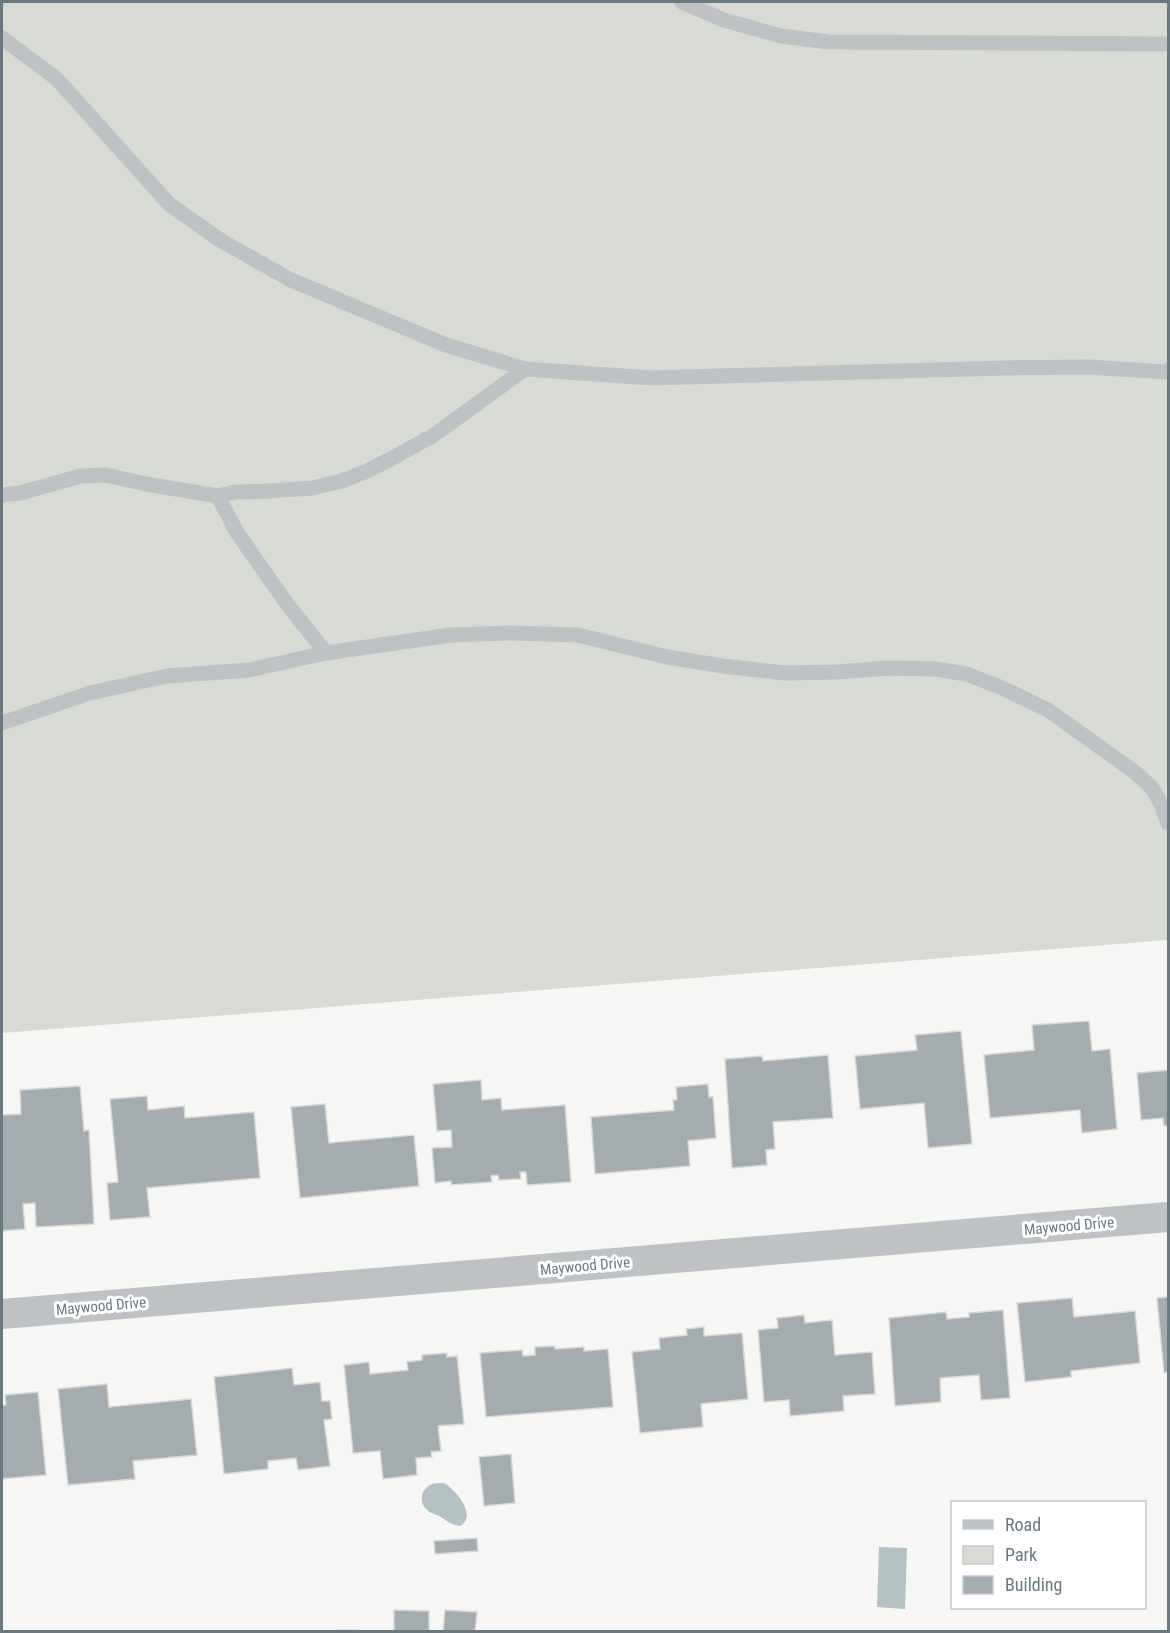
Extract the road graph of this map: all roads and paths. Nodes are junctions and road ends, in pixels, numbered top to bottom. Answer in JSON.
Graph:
{"nodes":[{"id":1,"x":682,"y":2,"type":"edge"},
{"id":2,"x":2,"y":38,"type":"edge"},
{"id":3,"x":1168,"y":44,"type":"edge"},
{"id":4,"x":525,"y":369,"type":"junction"},
{"id":5,"x":1168,"y":371,"type":"edge"},
{"id":6,"x":2,"y":495,"type":"edge"},
{"id":7,"x":218,"y":496,"type":"junction"},
{"id":8,"x":326,"y":653,"type":"junction"},
{"id":9,"x":2,"y":723,"type":"edge"},
{"id":10,"x":1168,"y":823,"type":"edge"},
{"id":11,"x":1168,"y":1217,"type":"edge"},
{"id":12,"x":2,"y":1314,"type":"edge"}],
"edges":[{"from":1,"to":3,"type":"lane"},
{"from":2,"to":4,"type":"lane"},
{"from":4,"to":5,"type":"lane"},
{"from":4,"to":7,"type":"lane"},
{"from":6,"to":7,"type":"lane"},
{"from":7,"to":8,"type":"lane"},
{"from":8,"to":9,"type":"lane"},
{"from":8,"to":10,"type":"lane"},
{"from":11,"to":12,"type":"street","name":"Maywood Drive"}]}
